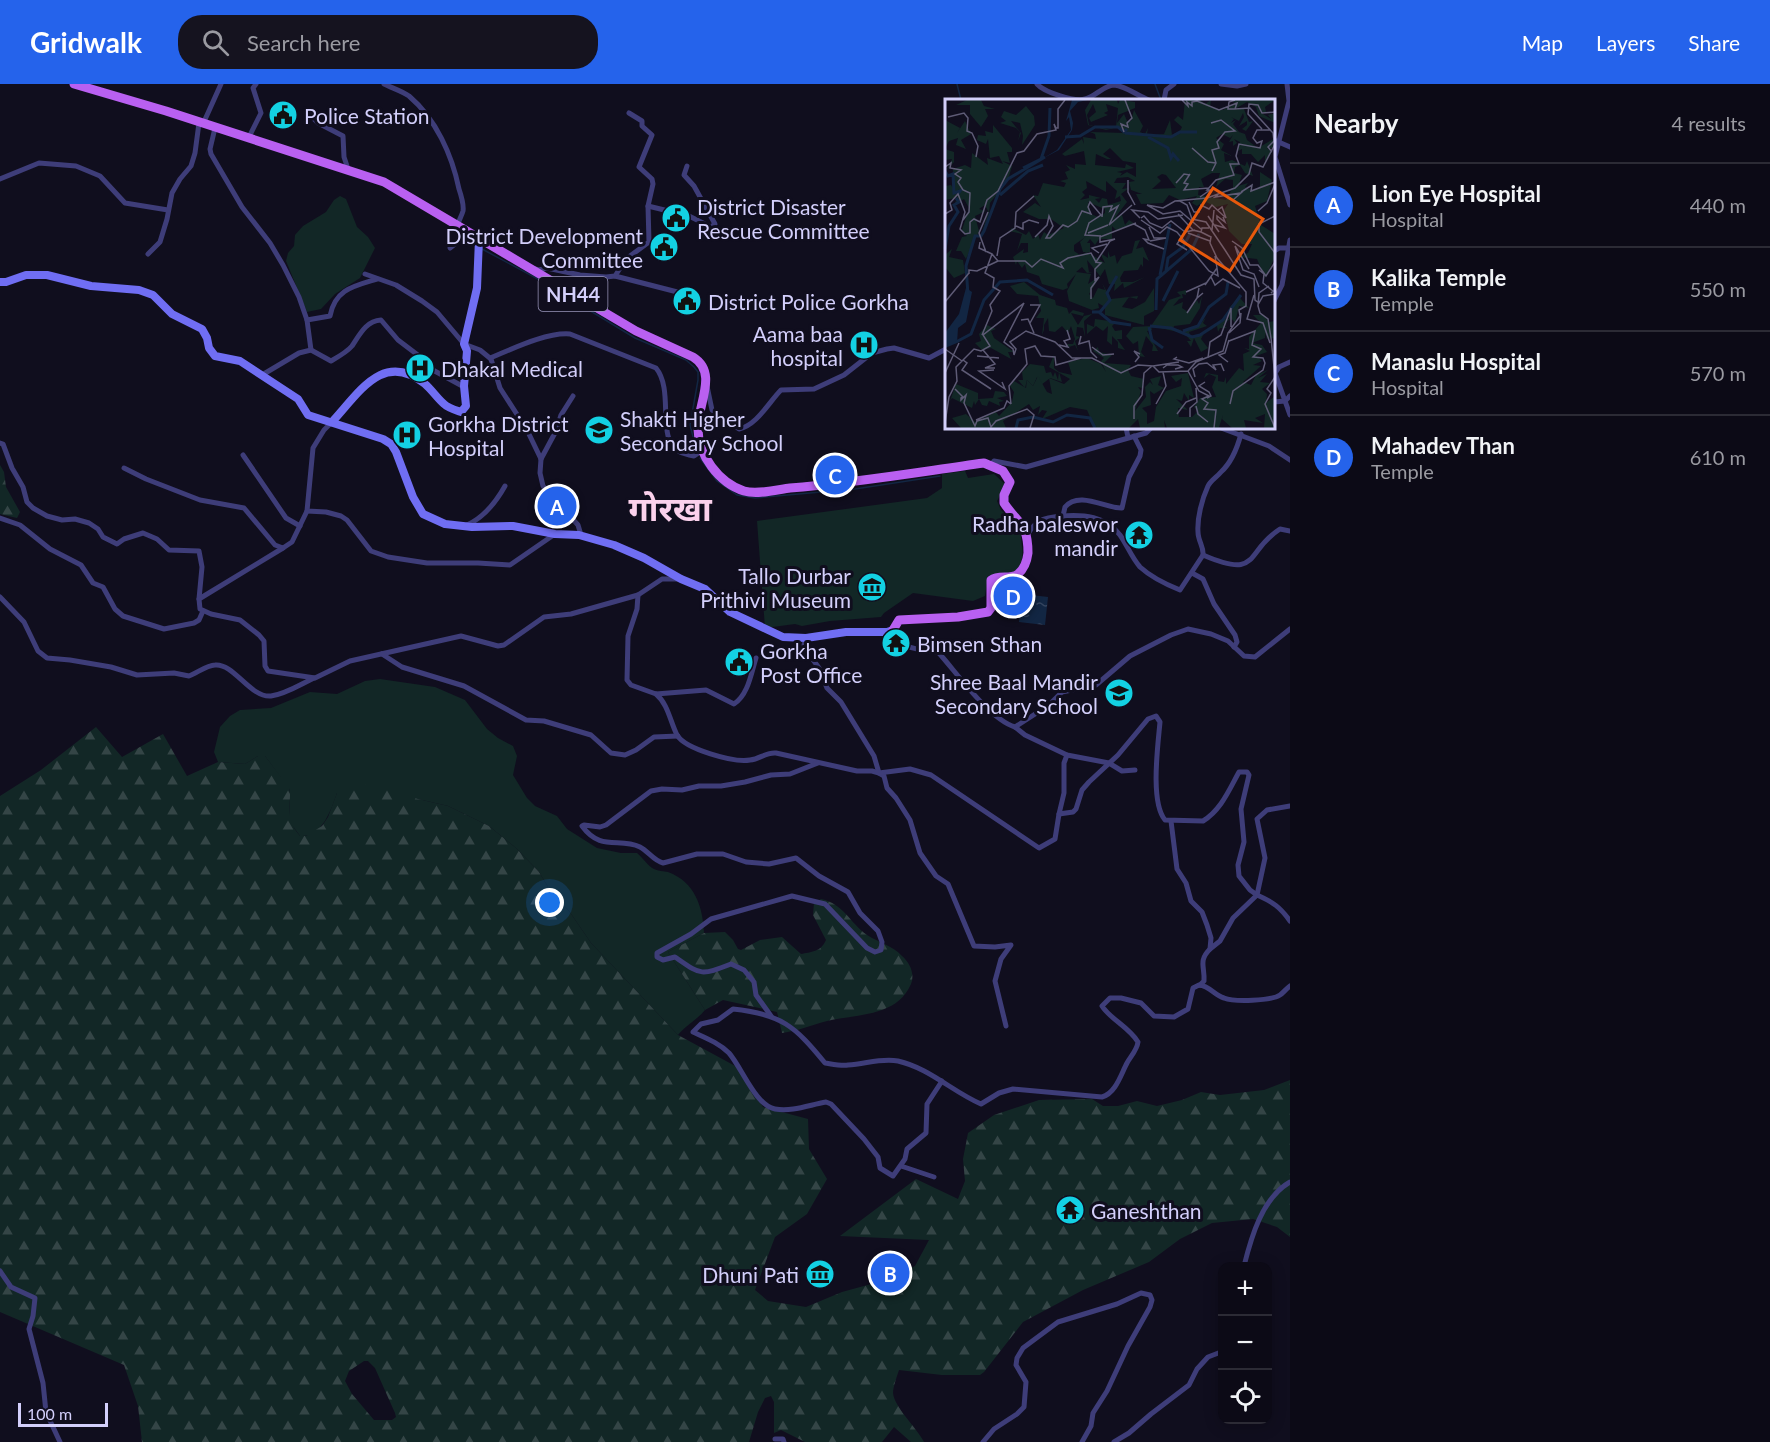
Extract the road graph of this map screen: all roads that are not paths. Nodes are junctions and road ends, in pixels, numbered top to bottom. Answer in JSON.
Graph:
{"nodes":[{"id":1,"x":74,"y":84,"type":"edge"},
{"id":2,"x":221,"y":84,"type":"edge"},
{"id":3,"x":256,"y":84,"type":"edge"},
{"id":4,"x":384,"y":84,"type":"edge"},
{"id":5,"x":1037,"y":84,"type":"edge"},
{"id":6,"x":1174,"y":84,"type":"edge"},
{"id":7,"x":1221,"y":84,"type":"edge"},
{"id":8,"x":1246,"y":84,"type":"edge"},
{"id":9,"x":1287,"y":84,"type":"edge"},
{"id":10,"x":1077,"y":99,"type":"edge"},
{"id":11,"x":1086,"y":99,"type":"edge"},
{"id":12,"x":1147,"y":99,"type":"edge"},
{"id":13,"x":1164,"y":99,"type":"edge"},
{"id":14,"x":629,"y":113,"type":"dead end"},
{"id":15,"x":309,"y":114,"type":"dead end"},
{"id":16,"x":201,"y":123,"type":"junction"},
{"id":17,"x":215,"y":128,"type":"junction"},
{"id":18,"x":248,"y":139,"type":"junction"},
{"id":19,"x":1276,"y":141,"type":"edge"},
{"id":20,"x":1290,"y":147,"type":"edge"},
{"id":21,"x":687,"y":166,"type":"dead end"},
{"id":22,"x":348,"y":170,"type":"junction"},
{"id":23,"x":0,"y":179,"type":"edge"},
{"id":24,"x":1290,"y":205,"type":"edge"},
{"id":25,"x":648,"y":206,"type":"junction"},
{"id":26,"x":168,"y":210,"type":"junction"},
{"id":27,"x":458,"y":224,"type":"junction"},
{"id":28,"x":470,"y":232,"type":"junction"},
{"id":29,"x":479,"y":238,"type":"junction"},
{"id":30,"x":1290,"y":240,"type":"edge"},
{"id":31,"x":450,"y":248,"type":"dead end"},
{"id":32,"x":1288,"y":248,"type":"junction"},
{"id":33,"x":1275,"y":250,"type":"edge"},
{"id":34,"x":148,"y":254,"type":"dead end"},
{"id":35,"x":525,"y":265,"type":"junction"},
{"id":36,"x":365,"y":274,"type":"dead end"},
{"id":37,"x":615,"y":276,"type":"junction"},
{"id":38,"x":378,"y":279,"type":"junction"},
{"id":39,"x":0,"y":282,"type":"edge"},
{"id":40,"x":1282,"y":285,"type":"junction"},
{"id":41,"x":1290,"y":285,"type":"edge"},
{"id":42,"x":693,"y":296,"type":"dead end"},
{"id":43,"x":1275,"y":299,"type":"edge"},
{"id":44,"x":307,"y":320,"type":"junction"},
{"id":45,"x":464,"y":344,"type":"junction"},
{"id":46,"x":310,"y":350,"type":"junction"},
{"id":47,"x":945,"y":350,"type":"edge"},
{"id":48,"x":490,"y":358,"type":"junction"},
{"id":49,"x":1290,"y":362,"type":"edge"},
{"id":50,"x":262,"y":375,"type":"junction"},
{"id":51,"x":706,"y":381,"type":"junction"},
{"id":52,"x":464,"y":387,"type":"junction"},
{"id":53,"x":573,"y":396,"type":"dead end"},
{"id":54,"x":1290,"y":396,"type":"edge"},
{"id":55,"x":1285,"y":401,"type":"junction"},
{"id":56,"x":1275,"y":402,"type":"edge"},
{"id":57,"x":1290,"y":415,"type":"edge"},
{"id":58,"x":332,"y":422,"type":"junction"},
{"id":59,"x":1127,"y":429,"type":"edge"},
{"id":60,"x":1150,"y":429,"type":"edge"},
{"id":61,"x":1224,"y":429,"type":"edge"},
{"id":62,"x":1241,"y":434,"type":"junction"},
{"id":63,"x":1131,"y":436,"type":"junction"},
{"id":64,"x":0,"y":443,"type":"edge"},
{"id":65,"x":703,"y":450,"type":"junction"},
{"id":66,"x":243,"y":455,"type":"dead end"},
{"id":67,"x":541,"y":459,"type":"junction"},
{"id":68,"x":1290,"y":460,"type":"edge"},
{"id":69,"x":991,"y":465,"type":"junction"},
{"id":70,"x":124,"y":468,"type":"dead end"},
{"id":71,"x":505,"y":486,"type":"dead end"},
{"id":72,"x":307,"y":510,"type":"junction"},
{"id":73,"x":1064,"y":516,"type":"junction"},
{"id":74,"x":0,"y":518,"type":"edge"},
{"id":75,"x":1018,"y":520,"type":"junction"},
{"id":76,"x":1035,"y":523,"type":"junction"},
{"id":77,"x":300,"y":526,"type":"junction"},
{"id":78,"x":464,"y":526,"type":"junction"},
{"id":79,"x":1290,"y":531,"type":"edge"},
{"id":80,"x":555,"y":534,"type":"junction"},
{"id":81,"x":581,"y":535,"type":"junction"},
{"id":82,"x":1027,"y":535,"type":"junction"},
{"id":83,"x":283,"y":548,"type":"junction"},
{"id":84,"x":1203,"y":555,"type":"junction"},
{"id":85,"x":1192,"y":573,"type":"junction"},
{"id":86,"x":681,"y":579,"type":"junction"},
{"id":87,"x":638,"y":595,"type":"junction"},
{"id":88,"x":0,"y":597,"type":"edge"},
{"id":89,"x":199,"y":599,"type":"junction"},
{"id":90,"x":203,"y":611,"type":"junction"},
{"id":91,"x":1290,"y":629,"type":"edge"},
{"id":92,"x":893,"y":630,"type":"junction"},
{"id":93,"x":806,"y":638,"type":"junction"},
{"id":94,"x":1234,"y":647,"type":"junction"},
{"id":95,"x":382,"y":654,"type":"junction"},
{"id":96,"x":756,"y":658,"type":"dead end"},
{"id":97,"x":315,"y":678,"type":"junction"},
{"id":98,"x":656,"y":694,"type":"junction"},
{"id":99,"x":1015,"y":727,"type":"junction"},
{"id":100,"x":678,"y":736,"type":"junction"},
{"id":101,"x":1066,"y":755,"type":"junction"},
{"id":102,"x":1109,"y":763,"type":"junction"},
{"id":103,"x":818,"y":764,"type":"junction"},
{"id":104,"x":1135,"y":770,"type":"dead end"},
{"id":105,"x":879,"y":773,"type":"junction"},
{"id":106,"x":1290,"y":806,"type":"edge"},
{"id":107,"x":1059,"y":813,"type":"junction"},
{"id":108,"x":1171,"y":821,"type":"junction"},
{"id":109,"x":1257,"y":896,"type":"junction"},
{"id":110,"x":1290,"y":921,"type":"edge"},
{"id":111,"x":1210,"y":949,"type":"junction"},
{"id":112,"x":1199,"y":985,"type":"junction"},
{"id":113,"x":1290,"y":986,"type":"edge"},
{"id":114,"x":771,"y":1016,"type":"junction"},
{"id":115,"x":1006,"y":1026,"type":"dead end"},
{"id":116,"x":942,"y":1081,"type":"junction"},
{"id":117,"x":901,"y":1166,"type":"junction"},
{"id":118,"x":934,"y":1177,"type":"dead end"},
{"id":119,"x":1290,"y":1182,"type":"edge"},
{"id":120,"x":1245,"y":1262,"type":"edge"},
{"id":121,"x":0,"y":1271,"type":"edge"},
{"id":122,"x":1218,"y":1353,"type":"edge"},
{"id":123,"x":775,"y":1439,"type":"dead end"},
{"id":124,"x":60,"y":1442,"type":"edge"},
{"id":125,"x":784,"y":1442,"type":"edge"},
{"id":126,"x":983,"y":1442,"type":"edge"},
{"id":127,"x":1082,"y":1442,"type":"edge"},
{"id":128,"x":1114,"y":1442,"type":"edge"}],
"edges":[{"from":1,"to":16,"type":"main road","number":"NH44"},
{"from":2,"to":16,"type":"street"},
{"from":3,"to":18,"type":"street"},
{"from":4,"to":27,"type":"street"},
{"from":5,"to":10,"type":"street"},
{"from":6,"to":13,"type":"street"},
{"from":7,"to":8,"type":"street"},
{"from":9,"to":19,"type":"street"},
{"from":11,"to":12,"type":"street"},
{"from":14,"to":25,"type":"street"},
{"from":15,"to":22,"type":"street"},
{"from":16,"to":17,"type":"main road","number":"NH44"},
{"from":16,"to":26,"type":"street"},
{"from":17,"to":18,"type":"main road","number":"NH44"},
{"from":17,"to":44,"type":"street"},
{"from":18,"to":22,"type":"main road","number":"NH44"},
{"from":19,"to":20,"type":"street"},
{"from":19,"to":24,"type":"street"},
{"from":21,"to":25,"type":"street"},
{"from":22,"to":27,"type":"main road","number":"NH44"},
{"from":23,"to":26,"type":"street"},
{"from":25,"to":37,"type":"street"},
{"from":26,"to":34,"type":"street"},
{"from":27,"to":28,"type":"main road","number":"NH44"},
{"from":28,"to":29,"type":"main road","number":"NH44"},
{"from":28,"to":31,"type":"street"},
{"from":29,"to":35,"type":"main road","number":"NH44"},
{"from":29,"to":45,"type":"street"},
{"from":30,"to":32,"type":"street"},
{"from":32,"to":33,"type":"street"},
{"from":32,"to":40,"type":"street"},
{"from":35,"to":37,"type":"street"},
{"from":35,"to":51,"type":"main road","number":"NH44"},
{"from":36,"to":38,"type":"street"},
{"from":37,"to":42,"type":"street"},
{"from":38,"to":44,"type":"street"},
{"from":38,"to":45,"type":"street"},
{"from":39,"to":50,"type":"street"},
{"from":40,"to":41,"type":"street"},
{"from":40,"to":43,"type":"street"},
{"from":44,"to":46,"type":"street"},
{"from":45,"to":48,"type":"street"},
{"from":45,"to":52,"type":"street"},
{"from":46,"to":50,"type":"street"},
{"from":46,"to":52,"type":"street"},
{"from":47,"to":51,"type":"street"},
{"from":48,"to":65,"type":"street"},
{"from":48,"to":67,"type":"street"},
{"from":49,"to":55,"type":"street"},
{"from":50,"to":58,"type":"street"},
{"from":51,"to":65,"type":"main road"},
{"from":52,"to":58,"type":"street"},
{"from":53,"to":67,"type":"street"},
{"from":54,"to":55,"type":"street"},
{"from":55,"to":56,"type":"street"},
{"from":55,"to":57,"type":"street"},
{"from":58,"to":72,"type":"street"},
{"from":58,"to":78,"type":"street"},
{"from":59,"to":63,"type":"street"},
{"from":60,"to":63,"type":"street"},
{"from":61,"to":62,"type":"street"},
{"from":62,"to":68,"type":"street"},
{"from":62,"to":84,"type":"street"},
{"from":63,"to":69,"type":"street"},
{"from":63,"to":73,"type":"street"},
{"from":64,"to":89,"type":"street"},
{"from":65,"to":69,"type":"main road"},
{"from":66,"to":77,"type":"street"},
{"from":67,"to":81,"type":"street"},
{"from":69,"to":75,"type":"main road"},
{"from":70,"to":83,"type":"street"},
{"from":71,"to":78,"type":"street"},
{"from":72,"to":77,"type":"street"},
{"from":72,"to":80,"type":"street"},
{"from":73,"to":76,"type":"street"},
{"from":73,"to":85,"type":"street"},
{"from":74,"to":90,"type":"street"},
{"from":75,"to":76,"type":"street"},
{"from":75,"to":82,"type":"main road"},
{"from":76,"to":82,"type":"street"},
{"from":77,"to":83,"type":"street"},
{"from":78,"to":80,"type":"street"},
{"from":79,"to":84,"type":"street"},
{"from":80,"to":81,"type":"street"},
{"from":81,"to":86,"type":"street"},
{"from":82,"to":92,"type":"main road"},
{"from":83,"to":89,"type":"street"},
{"from":84,"to":85,"type":"street"},
{"from":85,"to":94,"type":"street"},
{"from":86,"to":87,"type":"street"},
{"from":86,"to":93,"type":"street"},
{"from":87,"to":95,"type":"street"},
{"from":87,"to":98,"type":"street"},
{"from":88,"to":97,"type":"street"},
{"from":89,"to":90,"type":"street"},
{"from":90,"to":97,"type":"street"},
{"from":91,"to":94,"type":"street"},
{"from":92,"to":93,"type":"street"},
{"from":92,"to":99,"type":"street"},
{"from":93,"to":105,"type":"street"},
{"from":94,"to":99,"type":"street"},
{"from":95,"to":97,"type":"street"},
{"from":95,"to":100,"type":"street"},
{"from":96,"to":98,"type":"street"},
{"from":98,"to":100,"type":"street"},
{"from":99,"to":101,"type":"street"},
{"from":100,"to":103,"type":"street"},
{"from":101,"to":102,"type":"street"},
{"from":101,"to":107,"type":"street"},
{"from":102,"to":104,"type":"street"},
{"from":102,"to":107,"type":"street"},
{"from":102,"to":108,"type":"street"},
{"from":103,"to":105,"type":"street"},
{"from":103,"to":114,"type":"street"},
{"from":105,"to":107,"type":"street"},
{"from":105,"to":115,"type":"street"},
{"from":106,"to":109,"type":"street"},
{"from":108,"to":109,"type":"street"},
{"from":108,"to":111,"type":"street"},
{"from":109,"to":110,"type":"street"},
{"from":109,"to":111,"type":"street"},
{"from":111,"to":112,"type":"street"},
{"from":112,"to":113,"type":"street"},
{"from":112,"to":116,"type":"street"},
{"from":114,"to":116,"type":"street"},
{"from":114,"to":117,"type":"street"},
{"from":116,"to":117,"type":"street"},
{"from":117,"to":118,"type":"street"},
{"from":119,"to":120,"type":"street"},
{"from":121,"to":124,"type":"street"},
{"from":122,"to":128,"type":"street"},
{"from":123,"to":125,"type":"street"},
{"from":126,"to":127,"type":"street"}]}
